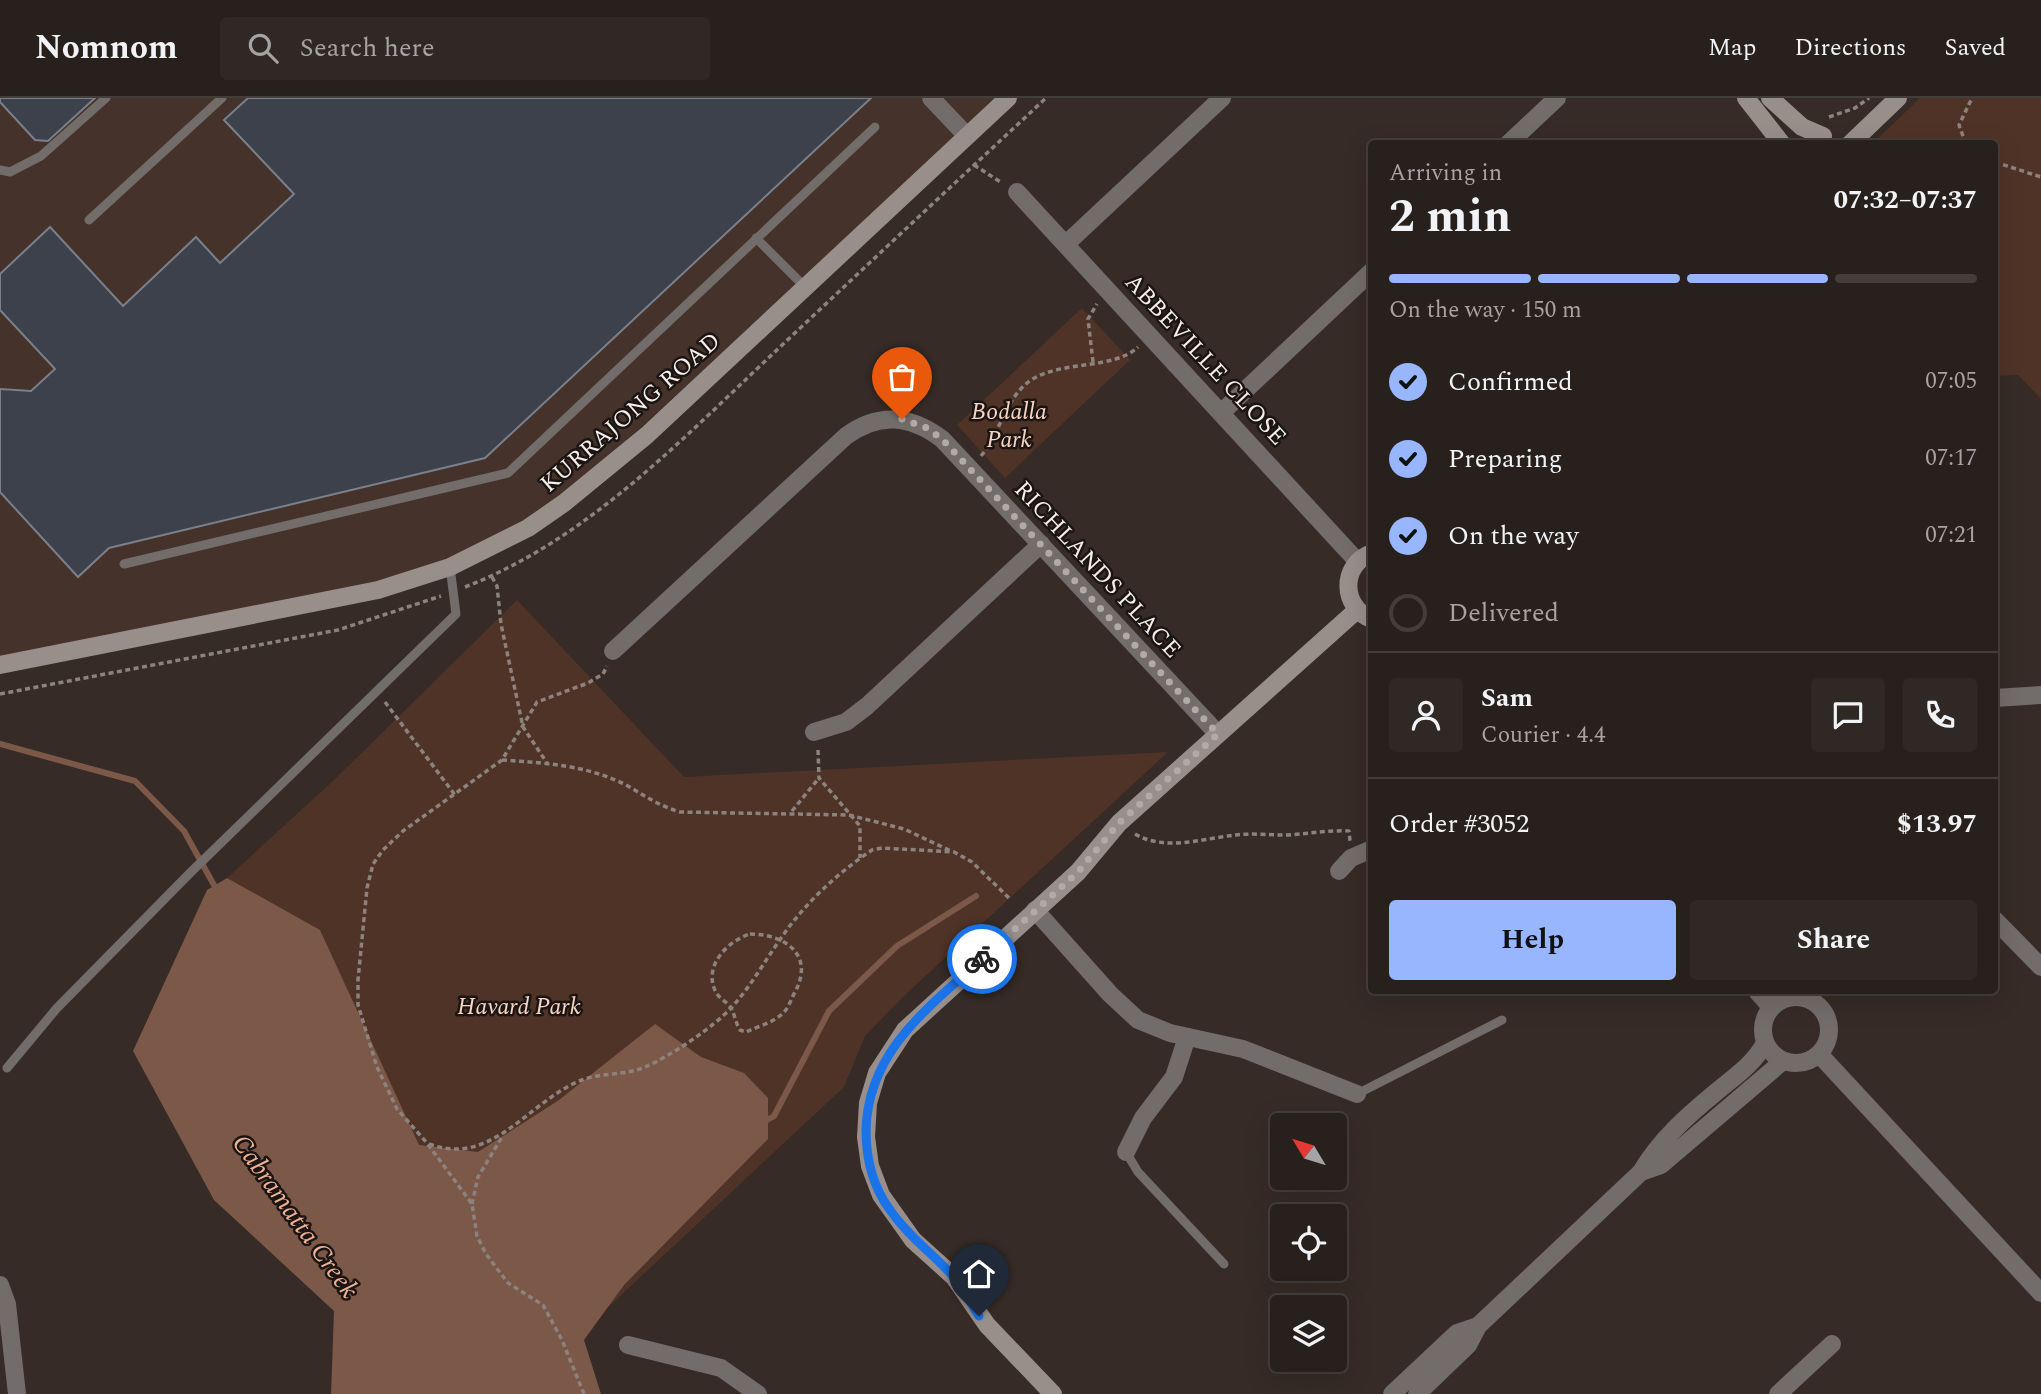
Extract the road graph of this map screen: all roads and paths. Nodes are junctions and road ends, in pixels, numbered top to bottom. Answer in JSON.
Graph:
{"nodes":[{"id":1,"x":106,"y":98,"type":"edge"},
{"id":2,"x":222,"y":98,"type":"edge"},
{"id":3,"x":931,"y":98,"type":"edge"},
{"id":4,"x":1008,"y":98,"type":"edge"},
{"id":5,"x":1046,"y":98,"type":"edge"},
{"id":6,"x":1222,"y":98,"type":"edge"},
{"id":7,"x":1557,"y":98,"type":"edge"},
{"id":8,"x":1746,"y":98,"type":"edge"},
{"id":9,"x":1770,"y":98,"type":"edge"},
{"id":10,"x":1869,"y":98,"type":"edge"},
{"id":11,"x":1898,"y":98,"type":"edge"},
{"id":12,"x":1972,"y":98,"type":"edge"},
{"id":13,"x":1827,"y":118,"type":"dead end"},
{"id":14,"x":875,"y":127,"type":"dead end"},
{"id":15,"x":967,"y":136,"type":"junction"},
{"id":16,"x":1823,"y":136,"type":"junction"},
{"id":17,"x":1512,"y":140,"type":"edge"},
{"id":18,"x":1779,"y":140,"type":"edge"},
{"id":19,"x":1814,"y":140,"type":"edge"},
{"id":20,"x":1836,"y":140,"type":"edge"},
{"id":21,"x":1852,"y":140,"type":"edge"},
{"id":22,"x":1965,"y":140,"type":"edge"},
{"id":23,"x":1998,"y":163,"type":"edge"},
{"id":24,"x":974,"y":165,"type":"junction"},
{"id":25,"x":0,"y":170,"type":"edge"},
{"id":26,"x":2041,"y":177,"type":"edge"},
{"id":27,"x":1017,"y":192,"type":"joint"},
{"id":28,"x":89,"y":220,"type":"dead end"},
{"id":29,"x":756,"y":238,"type":"junction"},
{"id":30,"x":1066,"y":244,"type":"junction"},
{"id":31,"x":876,"y":258,"type":"dead end"},
{"id":32,"x":1368,"y":275,"type":"edge"},
{"id":33,"x":806,"y":288,"type":"junction"},
{"id":34,"x":1109,"y":292,"type":"junction"},
{"id":35,"x":1150,"y":335,"type":"junction"},
{"id":36,"x":1093,"y":362,"type":"junction"},
{"id":37,"x":1222,"y":412,"type":"junction"},
{"id":38,"x":970,"y":468,"type":"junction"},
{"id":39,"x":1041,"y":544,"type":"junction"},
{"id":40,"x":1365,"y":557,"type":"edge"},
{"id":41,"x":124,"y":564,"type":"dead end"},
{"id":42,"x":450,"y":567,"type":"junction"},
{"id":43,"x":492,"y":577,"type":"dead end"},
{"id":44,"x":1364,"y":614,"type":"edge"},
{"id":45,"x":613,"y":651,"type":"joint"},
{"id":46,"x":0,"y":665,"type":"edge"},
{"id":47,"x":377,"y":691,"type":"junction"},
{"id":48,"x":2041,"y":695,"type":"edge"},
{"id":49,"x":1998,"y":698,"type":"edge"},
{"id":50,"x":522,"y":723,"type":"junction"},
{"id":51,"x":814,"y":732,"type":"joint"},
{"id":52,"x":1218,"y":734,"type":"junction"},
{"id":53,"x":502,"y":760,"type":"junction"},
{"id":54,"x":549,"y":764,"type":"junction"},
{"id":55,"x":819,"y":778,"type":"junction"},
{"id":56,"x":456,"y":795,"type":"junction"},
{"id":57,"x":792,"y":811,"type":"junction"},
{"id":58,"x":849,"y":815,"type":"junction"},
{"id":59,"x":1119,"y":823,"type":"junction"},
{"id":60,"x":1368,"y":851,"type":"edge"},
{"id":61,"x":954,"y":852,"type":"junction"},
{"id":62,"x":860,"y":858,"type":"junction"},
{"id":63,"x":1345,"y":864,"type":"joint"},
{"id":64,"x":1011,"y":901,"type":"dead end"},
{"id":65,"x":1035,"y":910,"type":"junction"},
{"id":66,"x":1998,"y":923,"type":"edge"},
{"id":67,"x":779,"y":942,"type":"junction"},
{"id":68,"x":2041,"y":967,"type":"edge"},
{"id":69,"x":1760,"y":994,"type":"edge"},
{"id":70,"x":1821,"y":996,"type":"edge"},
{"id":71,"x":1771,"y":1007,"type":"junction"},
{"id":72,"x":732,"y":1008,"type":"junction"},
{"id":73,"x":1502,"y":1020,"type":"dead end"},
{"id":74,"x":1186,"y":1037,"type":"junction"},
{"id":75,"x":1765,"y":1043,"type":"junction"},
{"id":76,"x":1819,"y":1054,"type":"junction"},
{"id":77,"x":1783,"y":1061,"type":"junction"},
{"id":78,"x":7,"y":1068,"type":"dead end"},
{"id":79,"x":1357,"y":1094,"type":"joint"},
{"id":80,"x":502,"y":1137,"type":"junction"},
{"id":81,"x":427,"y":1143,"type":"junction"},
{"id":82,"x":1126,"y":1152,"type":"joint"},
{"id":83,"x":1641,"y":1172,"type":"junction"},
{"id":84,"x":472,"y":1204,"type":"junction"},
{"id":85,"x":1224,"y":1264,"type":"dead end"},
{"id":86,"x":0,"y":1285,"type":"edge"},
{"id":87,"x":2041,"y":1293,"type":"edge"},
{"id":88,"x":1478,"y":1326,"type":"junction"},
{"id":89,"x":1832,"y":1344,"type":"dead end"},
{"id":90,"x":628,"y":1345,"type":"dead end"},
{"id":91,"x":17,"y":1394,"type":"edge"},
{"id":92,"x":584,"y":1394,"type":"edge"},
{"id":93,"x":758,"y":1394,"type":"edge"},
{"id":94,"x":1053,"y":1394,"type":"edge"},
{"id":95,"x":1392,"y":1394,"type":"edge"},
{"id":96,"x":1417,"y":1394,"type":"edge"},
{"id":97,"x":1778,"y":1394,"type":"edge"}],
"edges":[{"from":1,"to":25,"type":"lane"},
{"from":2,"to":28,"type":"lane"},
{"from":3,"to":15,"type":"street"},
{"from":4,"to":15,"type":"street","name":"KURRAJONG ROAD"},
{"from":5,"to":24,"type":"path"},
{"from":6,"to":30,"type":"street"},
{"from":7,"to":17,"type":"street"},
{"from":8,"to":18,"type":"street"},
{"from":9,"to":16,"type":"street"},
{"from":10,"to":13,"type":"path"},
{"from":11,"to":21,"type":"street"},
{"from":12,"to":22,"type":"path"},
{"from":14,"to":29,"type":"lane"},
{"from":15,"to":33,"type":"street","name":"KURRAJONG ROAD"},
{"from":16,"to":19,"type":"street"},
{"from":16,"to":20,"type":"street"},
{"from":23,"to":26,"type":"path"},
{"from":24,"to":27,"type":"path"},
{"from":24,"to":31,"type":"path"},
{"from":27,"to":30,"type":"street","name":"ABBEVILLE CLOSE"},
{"from":29,"to":33,"type":"lane"},
{"from":29,"to":41,"type":"lane"},
{"from":30,"to":34,"type":"street","name":"ABBEVILLE CLOSE"},
{"from":32,"to":37,"type":"street"},
{"from":33,"to":42,"type":"street","name":"KURRAJONG ROAD"},
{"from":34,"to":35,"type":"street","name":"ABBEVILLE CLOSE"},
{"from":34,"to":36,"type":"path"},
{"from":35,"to":36,"type":"path"},
{"from":35,"to":37,"type":"street","name":"ABBEVILLE CLOSE"},
{"from":36,"to":38,"type":"path"},
{"from":37,"to":40,"type":"street","name":"ABBEVILLE CLOSE"},
{"from":38,"to":39,"type":"street","name":"RICHLANDS PLACE"},
{"from":38,"to":45,"type":"street","name":"RICHLANDS PLACE"},
{"from":39,"to":51,"type":"street"},
{"from":39,"to":52,"type":"street","name":"RICHLANDS PLACE"},
{"from":40,"to":44,"type":"street"},
{"from":42,"to":46,"type":"street","name":"KURRAJONG ROAD"},
{"from":42,"to":47,"type":"lane"},
{"from":43,"to":50,"type":"path"},
{"from":44,"to":52,"type":"street"},
{"from":45,"to":50,"type":"path"},
{"from":47,"to":56,"type":"path"},
{"from":47,"to":78,"type":"lane"},
{"from":48,"to":49,"type":"street"},
{"from":50,"to":53,"type":"path"},
{"from":50,"to":54,"type":"path"},
{"from":51,"to":55,"type":"path"},
{"from":52,"to":59,"type":"street"},
{"from":53,"to":54,"type":"path"},
{"from":53,"to":56,"type":"path"},
{"from":54,"to":57,"type":"path"},
{"from":55,"to":57,"type":"path"},
{"from":55,"to":58,"type":"path"},
{"from":56,"to":81,"type":"path"},
{"from":57,"to":58,"type":"path"},
{"from":58,"to":61,"type":"path"},
{"from":58,"to":62,"type":"path"},
{"from":59,"to":63,"type":"path"},
{"from":59,"to":65,"type":"street"},
{"from":60,"to":63,"type":"street"},
{"from":61,"to":62,"type":"path"},
{"from":61,"to":64,"type":"path"},
{"from":62,"to":67,"type":"path"},
{"from":65,"to":74,"type":"street"},
{"from":65,"to":94,"type":"street"},
{"from":66,"to":68,"type":"street"},
{"from":67,"to":72,"type":"path"},
{"from":67,"to":72,"type":"path"},
{"from":67,"to":72,"type":"path"},
{"from":69,"to":71,"type":"street"},
{"from":70,"to":71,"type":"street"},
{"from":70,"to":76,"type":"street"},
{"from":71,"to":75,"type":"street"},
{"from":72,"to":80,"type":"path"},
{"from":73,"to":79,"type":"lane"},
{"from":74,"to":79,"type":"street"},
{"from":74,"to":82,"type":"street"},
{"from":75,"to":77,"type":"street"},
{"from":75,"to":83,"type":"street"},
{"from":76,"to":77,"type":"street"},
{"from":76,"to":87,"type":"street"},
{"from":77,"to":83,"type":"street"},
{"from":80,"to":81,"type":"path"},
{"from":80,"to":84,"type":"path"},
{"from":81,"to":84,"type":"path"},
{"from":82,"to":85,"type":"lane"},
{"from":83,"to":88,"type":"street"},
{"from":84,"to":92,"type":"path"},
{"from":86,"to":91,"type":"street"},
{"from":88,"to":95,"type":"street"},
{"from":88,"to":96,"type":"street"},
{"from":89,"to":97,"type":"street"},
{"from":90,"to":93,"type":"street"}]}
